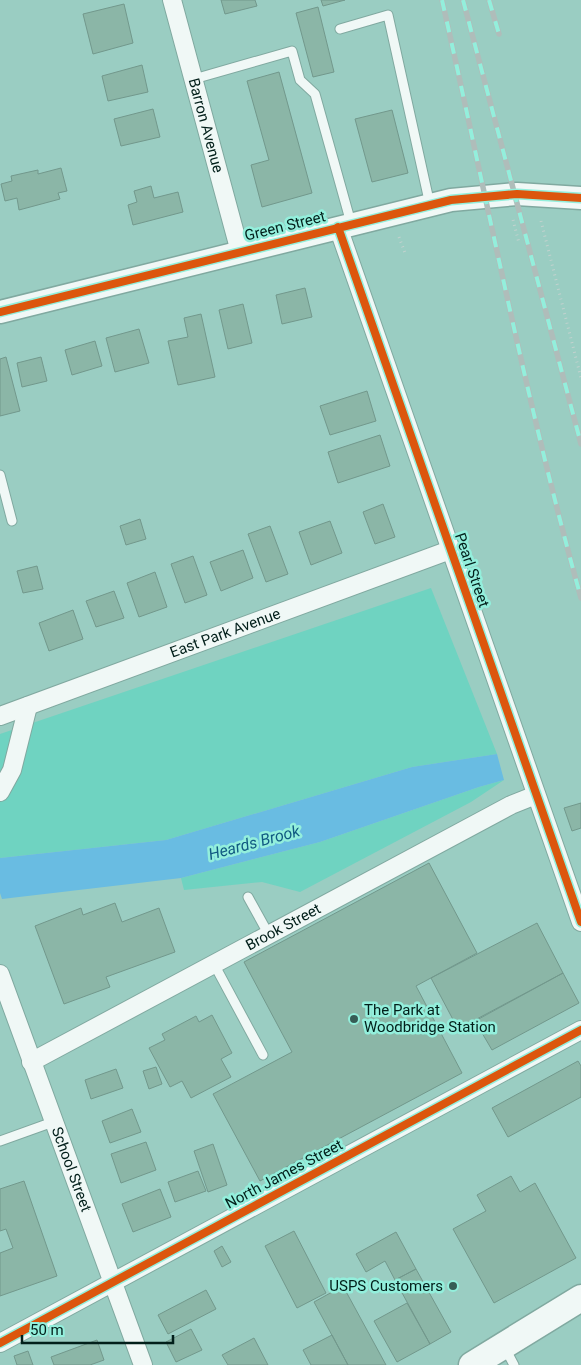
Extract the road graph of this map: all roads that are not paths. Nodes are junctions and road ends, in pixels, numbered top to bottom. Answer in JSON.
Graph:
{"nodes":[{"id":1,"x":172,"y":0,"type":"edge"},
{"id":2,"x":340,"y":29,"type":"dead end"},
{"id":3,"x":194,"y":78,"type":"junction"},
{"id":4,"x":581,"y":198,"type":"edge"},
{"id":5,"x":430,"y":205,"type":"junction"},
{"id":6,"x":345,"y":226,"type":"junction"},
{"id":7,"x":240,"y":252,"type":"junction"},
{"id":8,"x":0,"y":312,"type":"edge"},
{"id":9,"x":0,"y":475,"type":"edge"},
{"id":10,"x":12,"y":521,"type":"dead end"},
{"id":11,"x":450,"y":550,"type":"junction"},
{"id":12,"x":28,"y":706,"type":"junction"},
{"id":13,"x":0,"y":716,"type":"edge"},
{"id":14,"x":0,"y":792,"type":"edge"},
{"id":15,"x":536,"y":795,"type":"junction"},
{"id":16,"x":248,"y":897,"type":"dead end"},
{"id":17,"x":581,"y":922,"type":"edge"},
{"id":18,"x":269,"y":935,"type":"junction"},
{"id":19,"x":214,"y":964,"type":"junction"},
{"id":20,"x":0,"y":974,"type":"edge"},
{"id":21,"x":581,"y":1030,"type":"edge"},
{"id":22,"x":263,"y":1055,"type":"dead end"},
{"id":23,"x":31,"y":1062,"type":"junction"},
{"id":24,"x":54,"y":1122,"type":"junction"},
{"id":25,"x":0,"y":1141,"type":"edge"},
{"id":26,"x":113,"y":1282,"type":"junction"},
{"id":27,"x":581,"y":1298,"type":"edge"},
{"id":28,"x":0,"y":1343,"type":"edge"},
{"id":29,"x":509,"y":1355,"type":"edge"},
{"id":30,"x":143,"y":1365,"type":"edge"},
{"id":31,"x":472,"y":1365,"type":"edge"}],
"edges":[{"from":1,"to":3,"type":"street","name":"Barron Avenue"},
{"from":2,"to":5,"type":"lane"},
{"from":3,"to":6,"type":"lane"},
{"from":3,"to":7,"type":"street","name":"Barron Avenue"},
{"from":4,"to":5,"type":"street","name":"Green Street"},
{"from":5,"to":6,"type":"street","name":"Green Street"},
{"from":6,"to":7,"type":"street","name":"Green Street"},
{"from":6,"to":11,"type":"street","name":"Pearl Street"},
{"from":7,"to":8,"type":"street","name":"Green Street"},
{"from":9,"to":10,"type":"lane"},
{"from":11,"to":12,"type":"street","name":"East Park Avenue"},
{"from":11,"to":15,"type":"street","name":"Pearl Street"},
{"from":12,"to":13,"type":"street","name":"East Park Avenue"},
{"from":12,"to":14,"type":"street"},
{"from":15,"to":17,"type":"street","name":"Pearl Street"},
{"from":15,"to":18,"type":"street","name":"Brook Street"},
{"from":16,"to":18,"type":"lane"},
{"from":18,"to":19,"type":"street","name":"Brook Street"},
{"from":19,"to":22,"type":"lane"},
{"from":19,"to":23,"type":"street","name":"Brook Street"},
{"from":20,"to":23,"type":"street","name":"School Street"},
{"from":21,"to":26,"type":"street","name":"North James Street"},
{"from":23,"to":24,"type":"street","name":"School Street"},
{"from":24,"to":25,"type":"lane"},
{"from":24,"to":26,"type":"street","name":"School Street"},
{"from":26,"to":28,"type":"street","name":"North James Street"},
{"from":26,"to":30,"type":"street","name":"School Street"},
{"from":27,"to":29,"type":"main road"},
{"from":29,"to":31,"type":"main road"}]}
